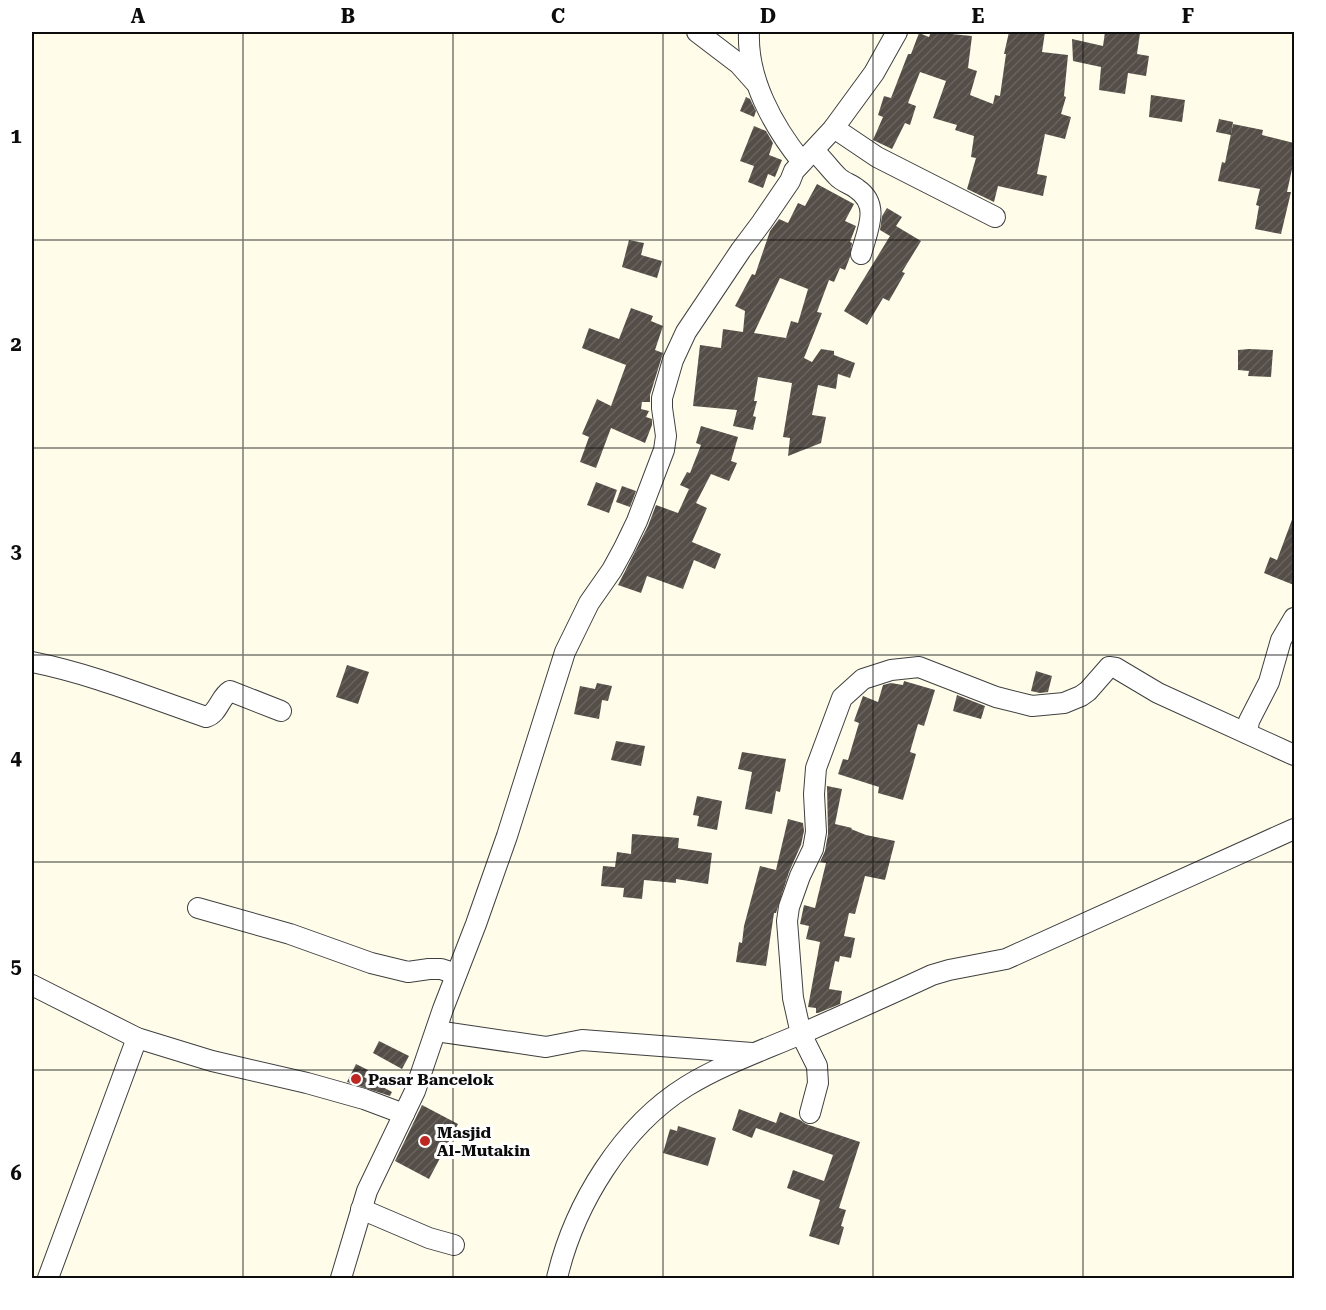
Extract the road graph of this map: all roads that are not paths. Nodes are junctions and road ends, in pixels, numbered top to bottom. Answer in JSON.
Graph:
{"nodes":[{"id":1,"x":697,"y":32,"type":"edge"},
{"id":2,"x":749,"y":32,"type":"edge"},
{"id":3,"x":897,"y":32,"type":"edge"},
{"id":4,"x":756,"y":84,"type":"junction"},
{"id":5,"x":833,"y":129,"type":"junction"},
{"id":6,"x":811,"y":154,"type":"junction"},
{"id":7,"x":994,"y":217,"type":"dead end"},
{"id":8,"x":861,"y":254,"type":"dead end"},
{"id":9,"x":1294,"y":618,"type":"edge"},
{"id":10,"x":32,"y":662,"type":"edge"},
{"id":11,"x":281,"y":711,"type":"dead end"},
{"id":12,"x":1248,"y":727,"type":"junction"},
{"id":13,"x":1294,"y":755,"type":"edge"},
{"id":14,"x":1294,"y":829,"type":"edge"},
{"id":15,"x":198,"y":908,"type":"dead end"},
{"id":16,"x":456,"y":974,"type":"junction"},
{"id":17,"x":32,"y":985,"type":"edge"},
{"id":18,"x":436,"y":1031,"type":"junction"},
{"id":19,"x":137,"y":1038,"type":"junction"},
{"id":20,"x":809,"y":1050,"type":"junction"},
{"id":21,"x":754,"y":1053,"type":"junction"},
{"id":22,"x":810,"y":1113,"type":"dead end"},
{"id":23,"x":404,"y":1114,"type":"junction"},
{"id":24,"x":362,"y":1209,"type":"junction"},
{"id":25,"x":454,"y":1245,"type":"dead end"},
{"id":26,"x":48,"y":1278,"type":"edge"},
{"id":27,"x":341,"y":1278,"type":"edge"},
{"id":28,"x":557,"y":1278,"type":"edge"}],
"edges":[{"from":1,"to":4,"type":"street"},
{"from":2,"to":4,"type":"street"},
{"from":3,"to":5,"type":"street"},
{"from":4,"to":6,"type":"street"},
{"from":5,"to":6,"type":"street"},
{"from":5,"to":7,"type":"street"},
{"from":6,"to":8,"type":"street"},
{"from":6,"to":16,"type":"street"},
{"from":9,"to":12,"type":"street"},
{"from":10,"to":11,"type":"street"},
{"from":12,"to":13,"type":"street"},
{"from":12,"to":20,"type":"street"},
{"from":14,"to":20,"type":"street"},
{"from":15,"to":16,"type":"street"},
{"from":16,"to":18,"type":"street"},
{"from":17,"to":19,"type":"street"},
{"from":18,"to":21,"type":"street"},
{"from":18,"to":23,"type":"street"},
{"from":19,"to":23,"type":"street"},
{"from":19,"to":26,"type":"street"},
{"from":20,"to":21,"type":"street"},
{"from":20,"to":22,"type":"street"},
{"from":21,"to":28,"type":"street"},
{"from":23,"to":24,"type":"street"},
{"from":24,"to":25,"type":"street"},
{"from":24,"to":27,"type":"street"}]}
